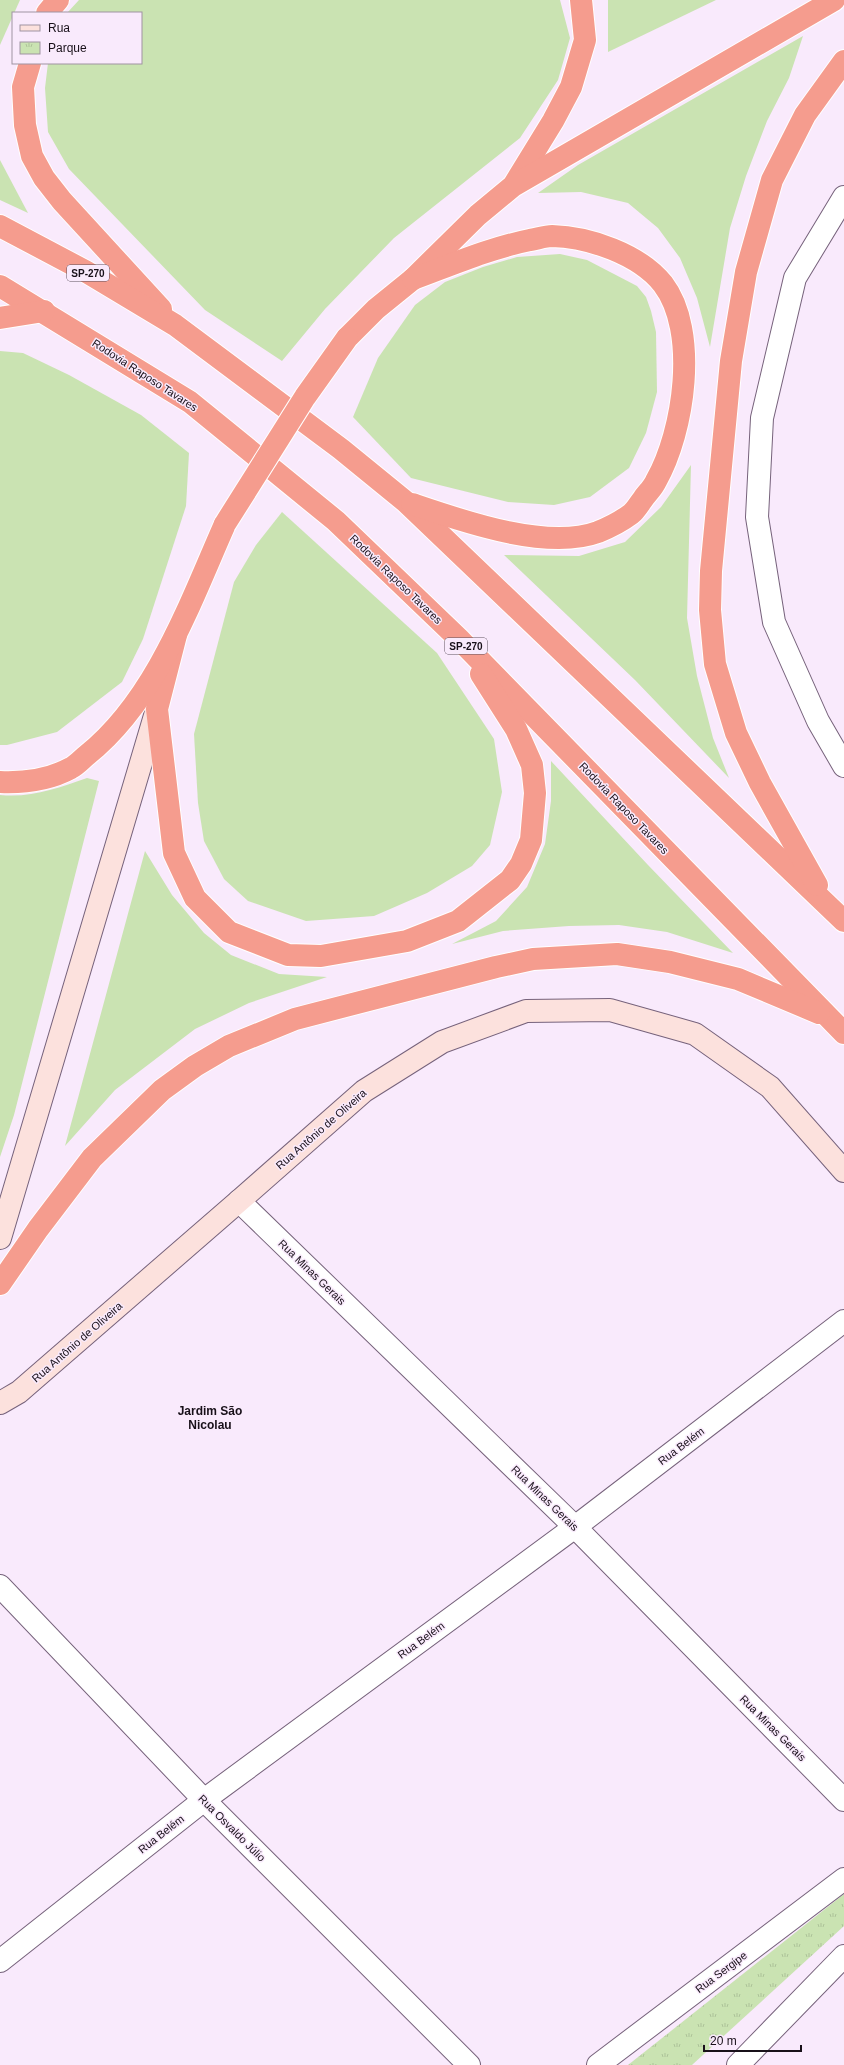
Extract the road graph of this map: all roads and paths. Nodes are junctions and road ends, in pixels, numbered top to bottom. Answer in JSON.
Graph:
{"nodes":[{"id":1,"x":58,"y":0,"type":"edge"},
{"id":2,"x":581,"y":0,"type":"edge"},
{"id":3,"x":834,"y":0,"type":"edge"},
{"id":4,"x":48,"y":12,"type":"edge"},
{"id":5,"x":844,"y":61,"type":"edge"},
{"id":6,"x":30,"y":64,"type":"edge"},
{"id":7,"x":513,"y":186,"type":"junction"},
{"id":8,"x":844,"y":197,"type":"edge"},
{"id":9,"x":0,"y":226,"type":"edge"},
{"id":10,"x":413,"y":279,"type":"junction"},
{"id":11,"x":0,"y":286,"type":"edge"},
{"id":12,"x":44,"y":311,"type":"junction"},
{"id":13,"x":0,"y":318,"type":"edge"},
{"id":14,"x":175,"y":325,"type":"junction"},
{"id":15,"x":406,"y":502,"type":"junction"},
{"id":16,"x":176,"y":635,"type":"junction"},
{"id":17,"x":459,"y":639,"type":"junction"},
{"id":18,"x":157,"y":708,"type":"junction"},
{"id":19,"x":844,"y":766,"type":"edge"},
{"id":20,"x":0,"y":782,"type":"edge"},
{"id":21,"x":829,"y":905,"type":"junction"},
{"id":22,"x":844,"y":921,"type":"edge"},
{"id":23,"x":828,"y":1016,"type":"junction"},
{"id":24,"x":844,"y":1033,"type":"edge"},
{"id":25,"x":844,"y":1171,"type":"edge"},
{"id":26,"x":239,"y":1201,"type":"junction"},
{"id":27,"x":0,"y":1238,"type":"edge"},
{"id":28,"x":0,"y":1284,"type":"edge"},
{"id":29,"x":844,"y":1321,"type":"edge"},
{"id":30,"x":0,"y":1403,"type":"edge"},
{"id":31,"x":575,"y":1527,"type":"junction"},
{"id":32,"x":0,"y":1586,"type":"edge"},
{"id":33,"x":204,"y":1800,"type":"junction"},
{"id":34,"x":844,"y":1800,"type":"edge"},
{"id":35,"x":844,"y":1879,"type":"edge"},
{"id":36,"x":844,"y":1956,"type":"edge"},
{"id":37,"x":0,"y":1961,"type":"edge"},
{"id":38,"x":469,"y":2065,"type":"edge"},
{"id":39,"x":598,"y":2065,"type":"edge"},
{"id":40,"x":738,"y":2065,"type":"edge"}],
"edges":[{"from":1,"to":4,"type":"highway"},
{"from":2,"to":7,"type":"highway"},
{"from":3,"to":7,"type":"highway"},
{"from":5,"to":21,"type":"highway"},
{"from":6,"to":14,"type":"highway"},
{"from":7,"to":10,"type":"highway"},
{"from":8,"to":19,"type":"street"},
{"from":9,"to":14,"type":"highway","number":"SP-270"},
{"from":10,"to":15,"type":"highway"},
{"from":10,"to":16,"type":"highway","bridge":true},
{"from":11,"to":12,"type":"highway","name":"Rodovia Raposo Tavares","number":"SP-270"},
{"from":12,"to":13,"type":"highway"},
{"from":12,"to":17,"type":"highway","name":"Rodovia Raposo Tavares","number":"SP-270"},
{"from":14,"to":15,"type":"highway","number":"SP-270"},
{"from":15,"to":21,"type":"highway","number":"SP-270"},
{"from":16,"to":18,"type":"highway"},
{"from":16,"to":20,"type":"highway"},
{"from":17,"to":18,"type":"highway"},
{"from":17,"to":23,"type":"highway","name":"Rodovia Raposo Tavares","number":"SP-270"},
{"from":18,"to":27,"type":"main road"},
{"from":21,"to":22,"type":"highway","number":"SP-270"},
{"from":23,"to":24,"type":"highway","name":"Rodovia Raposo Tavares","number":"SP-270"},
{"from":23,"to":28,"type":"highway"},
{"from":25,"to":26,"type":"main road","name":"Rua Antônio de Oliveira"},
{"from":26,"to":30,"type":"main road","name":"Rua Antônio de Oliveira"},
{"from":26,"to":31,"type":"street","name":"Rua Minas Gerais"},
{"from":29,"to":31,"type":"street","name":"Rua Belém"},
{"from":31,"to":33,"type":"street","name":"Rua Belém"},
{"from":31,"to":34,"type":"street","name":"Rua Minas Gerais"},
{"from":32,"to":33,"type":"street","name":"Rua Osvaldo Júlio"},
{"from":33,"to":37,"type":"street","name":"Rua Belém"},
{"from":33,"to":38,"type":"street","name":"Rua Osvaldo Júlio"},
{"from":35,"to":39,"type":"street","name":"Rua Sergipe"},
{"from":36,"to":40,"type":"street"}]}
